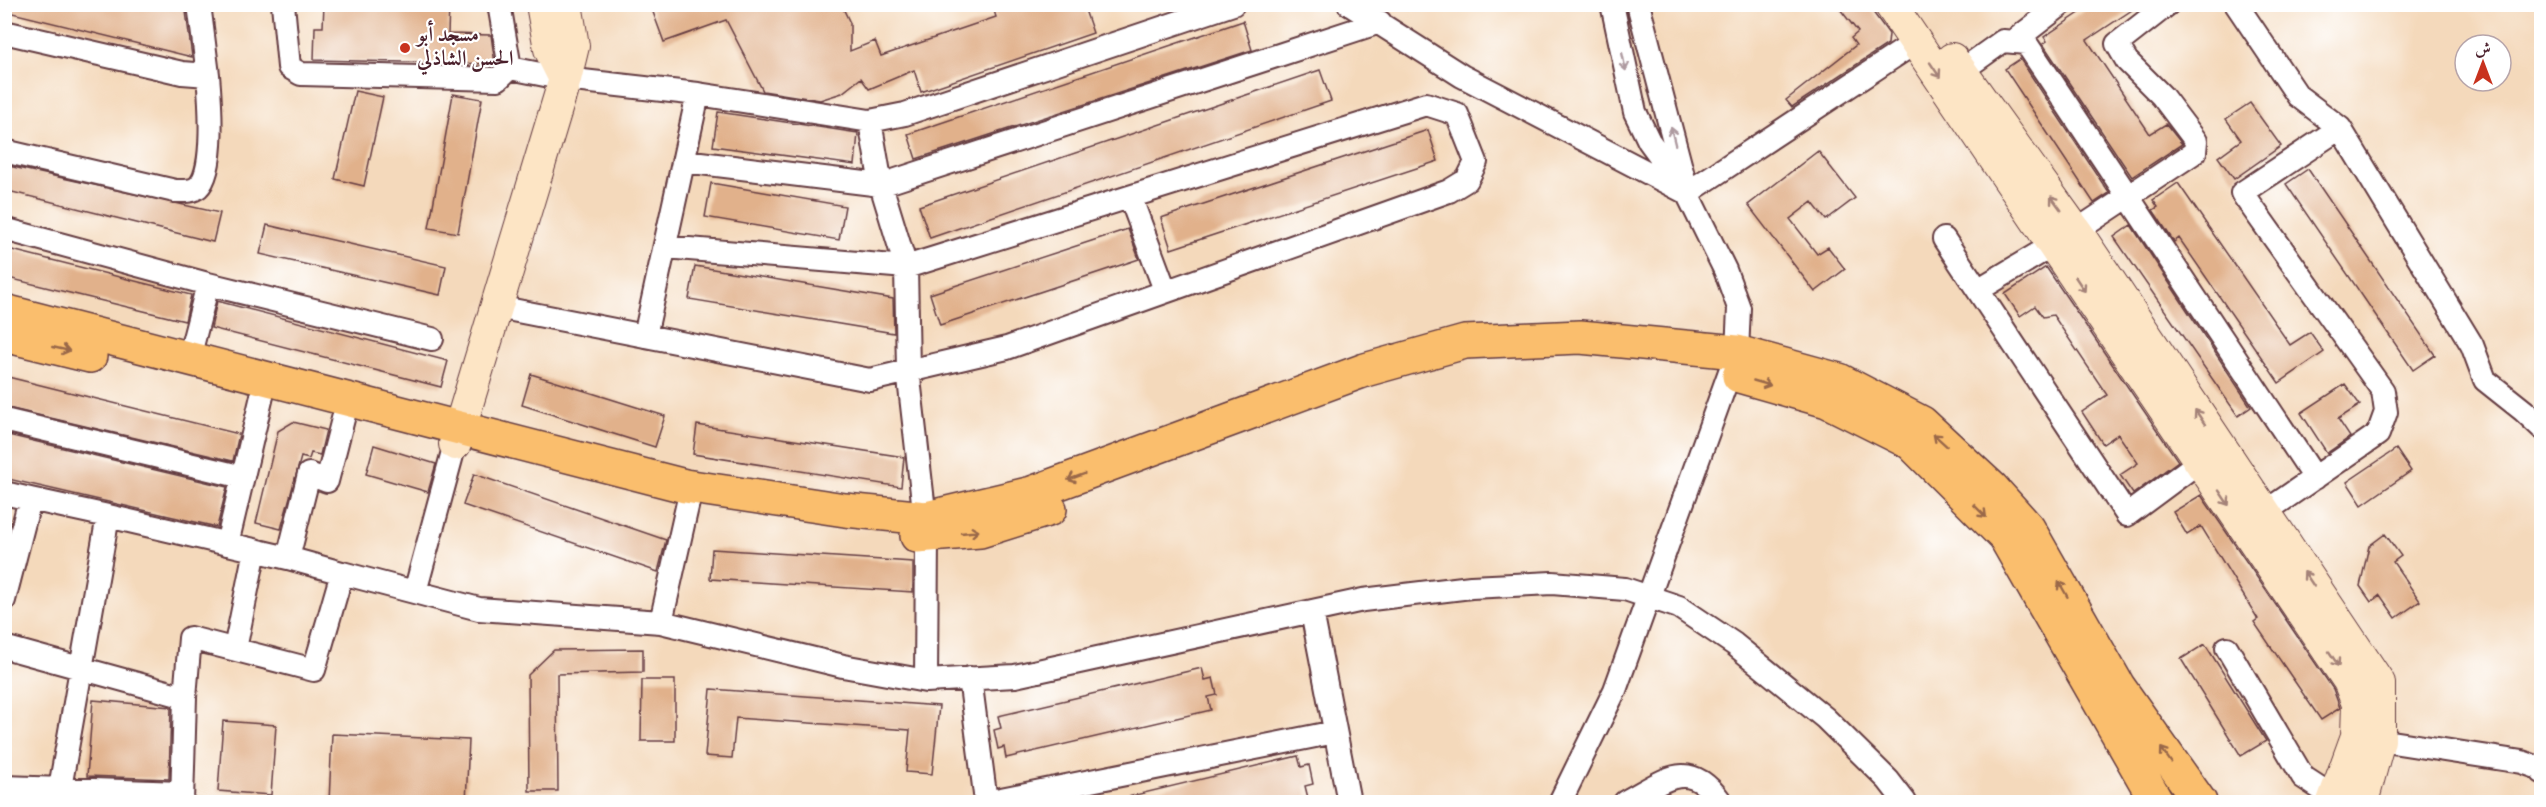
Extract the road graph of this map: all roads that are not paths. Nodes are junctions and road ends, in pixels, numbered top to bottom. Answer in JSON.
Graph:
{"nodes":[{"id":1,"x":199,"y":4,"type":"edge"},
{"id":2,"x":283,"y":4,"type":"edge"},
{"id":3,"x":499,"y":4,"type":"edge"},
{"id":4,"x":1233,"y":4,"type":"edge"},
{"id":5,"x":1349,"y":4,"type":"edge"},
{"id":6,"x":1612,"y":4,"type":"edge"},
{"id":7,"x":1638,"y":4,"type":"edge"},
{"id":8,"x":1890,"y":4,"type":"edge"},
{"id":9,"x":1914,"y":4,"type":"edge"},
{"id":10,"x":2062,"y":4,"type":"edge"},
{"id":11,"x":2168,"y":4,"type":"edge"},
{"id":12,"x":2236,"y":4,"type":"edge"},
{"id":13,"x":564,"y":6,"type":"edge"},
{"id":14,"x":1380,"y":22,"type":"junction"},
{"id":15,"x":4,"y":32,"type":"edge"},
{"id":16,"x":2014,"y":41,"type":"junction"},
{"id":17,"x":1916,"y":42,"type":"junction"},
{"id":18,"x":510,"y":68,"type":"junction"},
{"id":19,"x":1961,"y":71,"type":"junction"},
{"id":20,"x":208,"y":75,"type":"junction"},
{"id":21,"x":1462,"y":76,"type":"junction"},
{"id":22,"x":565,"y":79,"type":"junction"},
{"id":23,"x":698,"y":94,"type":"junction"},
{"id":24,"x":1442,"y":107,"type":"junction"},
{"id":25,"x":870,"y":121,"type":"junction"},
{"id":26,"x":2340,"y":128,"type":"junction"},
{"id":27,"x":4,"y":151,"type":"edge"},
{"id":28,"x":684,"y":161,"type":"junction"},
{"id":29,"x":881,"y":185,"type":"junction"},
{"id":30,"x":1687,"y":193,"type":"junction"},
{"id":31,"x":2129,"y":195,"type":"junction"},
{"id":32,"x":1131,"y":199,"type":"junction"},
{"id":33,"x":4,"y":229,"type":"edge"},
{"id":34,"x":2064,"y":237,"type":"junction"},
{"id":35,"x":1944,"y":239,"type":"dead end"},
{"id":36,"x":665,"y":247,"type":"junction"},
{"id":37,"x":906,"y":267,"type":"junction"},
{"id":38,"x":208,"y":284,"type":"junction"},
{"id":39,"x":1165,"y":290,"type":"junction"},
{"id":40,"x":1978,"y":290,"type":"junction"},
{"id":41,"x":497,"y":307,"type":"junction"},
{"id":42,"x":4,"y":311,"type":"edge"},
{"id":43,"x":4,"y":335,"type":"edge"},
{"id":44,"x":645,"y":336,"type":"junction"},
{"id":45,"x":432,"y":339,"type":"dead end"},
{"id":46,"x":189,"y":358,"type":"junction"},
{"id":47,"x":1734,"y":363,"type":"junction"},
{"id":48,"x":908,"y":370,"type":"junction"},
{"id":49,"x":262,"y":396,"type":"junction"},
{"id":50,"x":344,"y":415,"type":"junction"},
{"id":51,"x":4,"y":420,"type":"edge"},
{"id":52,"x":2541,"y":428,"type":"edge"},
{"id":53,"x":458,"y":435,"type":"junction"},
{"id":54,"x":2200,"y":461,"type":"junction"},
{"id":55,"x":243,"y":477,"type":"junction"},
{"id":56,"x":2315,"y":478,"type":"junction"},
{"id":57,"x":4,"y":493,"type":"edge"},
{"id":58,"x":689,"y":498,"type":"junction"},
{"id":59,"x":30,"y":500,"type":"junction"},
{"id":60,"x":2265,"y":512,"type":"junction"},
{"id":61,"x":108,"y":516,"type":"junction"},
{"id":62,"x":927,"y":527,"type":"junction"},
{"id":63,"x":227,"y":544,"type":"junction"},
{"id":64,"x":255,"y":550,"type":"junction"},
{"id":65,"x":288,"y":558,"type":"junction"},
{"id":66,"x":342,"y":573,"type":"junction"},
{"id":67,"x":415,"y":592,"type":"junction"},
{"id":68,"x":1650,"y":597,"type":"junction"},
{"id":69,"x":4,"y":600,"type":"edge"},
{"id":70,"x":1312,"y":612,"type":"junction"},
{"id":71,"x":661,"y":622,"type":"junction"},
{"id":72,"x":4,"y":647,"type":"edge"},
{"id":73,"x":2228,"y":648,"type":"dead end"},
{"id":74,"x":235,"y":649,"type":"junction"},
{"id":75,"x":80,"y":669,"type":"junction"},
{"id":76,"x":970,"y":678,"type":"junction"},
{"id":77,"x":926,"y":681,"type":"junction"},
{"id":78,"x":185,"y":697,"type":"junction"},
{"id":79,"x":1335,"y":732,"type":"junction"},
{"id":80,"x":2379,"y":740,"type":"junction"},
{"id":81,"x":2535,"y":762,"type":"edge"},
{"id":82,"x":4,"y":787,"type":"edge"},
{"id":83,"x":60,"y":788,"type":"junction"},
{"id":84,"x":182,"y":798,"type":"edge"},
{"id":85,"x":2343,"y":801,"type":"edge"},
{"id":86,"x":986,"y":802,"type":"edge"},
{"id":87,"x":1349,"y":802,"type":"edge"},
{"id":88,"x":1560,"y":802,"type":"edge"},
{"id":89,"x":1625,"y":802,"type":"edge"},
{"id":90,"x":1721,"y":802,"type":"edge"},
{"id":91,"x":1905,"y":802,"type":"edge"},
{"id":92,"x":2157,"y":802,"type":"edge"},
{"id":93,"x":2200,"y":802,"type":"edge"}],
"edges":[{"from":1,"to":20,"type":"street"},
{"from":2,"to":18,"type":"street"},
{"from":3,"to":18,"type":"street"},
{"from":4,"to":25,"type":"street"},
{"from":5,"to":14,"type":"street"},
{"from":6,"to":30,"type":"street","one_way":true},
{"from":30,"to":7,"type":"street","one_way":true},
{"from":8,"to":17,"type":"main road"},
{"from":9,"to":19,"type":"main road"},
{"from":10,"to":16,"type":"street"},
{"from":11,"to":31,"type":"street"},
{"from":12,"to":26,"type":"street"},
{"from":13,"to":22,"type":"main road"},
{"from":14,"to":21,"type":"street"},
{"from":14,"to":29,"type":"street"},
{"from":15,"to":20,"type":"street"},
{"from":16,"to":19,"type":"street"},
{"from":16,"to":31,"type":"street"},
{"from":17,"to":30,"type":"street"},
{"from":17,"to":34,"type":"main road","one_way":true},
{"from":18,"to":22,"type":"street"},
{"from":34,"to":19,"type":"main road","one_way":true},
{"from":20,"to":27,"type":"street"},
{"from":21,"to":24,"type":"street"},
{"from":21,"to":30,"type":"street"},
{"from":22,"to":23,"type":"street"},
{"from":22,"to":41,"type":"main road"},
{"from":23,"to":25,"type":"street"},
{"from":23,"to":28,"type":"street"},
{"from":24,"to":32,"type":"street"},
{"from":24,"to":39,"type":"street"},
{"from":25,"to":29,"type":"street"},
{"from":26,"to":52,"type":"street"},
{"from":26,"to":56,"type":"street"},
{"from":28,"to":29,"type":"street"},
{"from":28,"to":36,"type":"street"},
{"from":29,"to":37,"type":"street"},
{"from":30,"to":47,"type":"street"},
{"from":31,"to":34,"type":"street"},
{"from":31,"to":56,"type":"street"},
{"from":32,"to":37,"type":"street"},
{"from":32,"to":39,"type":"street"},
{"from":33,"to":38,"type":"street"},
{"from":34,"to":40,"type":"street"},
{"from":34,"to":54,"type":"main road","one_way":true},
{"from":60,"to":34,"type":"main road","one_way":true},
{"from":35,"to":40,"type":"street"},
{"from":36,"to":37,"type":"street"},
{"from":36,"to":44,"type":"street"},
{"from":37,"to":48,"type":"street"},
{"from":38,"to":45,"type":"street"},
{"from":38,"to":46,"type":"street"},
{"from":39,"to":48,"type":"street"},
{"from":40,"to":54,"type":"street"},
{"from":41,"to":44,"type":"street"},
{"from":41,"to":53,"type":"main road"},
{"from":42,"to":46,"type":"main road"},
{"from":43,"to":49,"type":"main road","one_way":true},
{"from":44,"to":48,"type":"street"},
{"from":46,"to":53,"type":"main road"},
{"from":47,"to":62,"type":"main road"},
{"from":47,"to":68,"type":"street"},
{"from":47,"to":92,"type":"main road","one_way":true},
{"from":93,"to":47,"type":"main road","one_way":true},
{"from":48,"to":62,"type":"street"},
{"from":49,"to":50,"type":"main road"},
{"from":49,"to":55,"type":"street"},
{"from":50,"to":53,"type":"main road"},
{"from":50,"to":65,"type":"street"},
{"from":51,"to":55,"type":"street"},
{"from":53,"to":58,"type":"main road"},
{"from":53,"to":62,"type":"main road"},
{"from":53,"to":67,"type":"street"},
{"from":54,"to":85,"type":"main road","one_way":true},
{"from":55,"to":63,"type":"street"},
{"from":56,"to":60,"type":"street"},
{"from":57,"to":59,"type":"street"},
{"from":58,"to":62,"type":"main road"},
{"from":58,"to":71,"type":"street"},
{"from":59,"to":61,"type":"street"},
{"from":59,"to":69,"type":"street"},
{"from":80,"to":60,"type":"main road","one_way":true},
{"from":61,"to":63,"type":"street"},
{"from":61,"to":75,"type":"street"},
{"from":62,"to":77,"type":"street"},
{"from":63,"to":64,"type":"street"},
{"from":64,"to":65,"type":"street"},
{"from":64,"to":74,"type":"street"},
{"from":65,"to":66,"type":"street"},
{"from":66,"to":67,"type":"street"},
{"from":66,"to":74,"type":"street"},
{"from":67,"to":71,"type":"street"},
{"from":68,"to":70,"type":"street"},
{"from":68,"to":88,"type":"street"},
{"from":68,"to":91,"type":"street"},
{"from":70,"to":76,"type":"street"},
{"from":70,"to":79,"type":"street"},
{"from":71,"to":77,"type":"street"},
{"from":72,"to":75,"type":"street"},
{"from":73,"to":85,"type":"street"},
{"from":74,"to":78,"type":"street"},
{"from":75,"to":78,"type":"street"},
{"from":75,"to":83,"type":"street"},
{"from":76,"to":77,"type":"street"},
{"from":76,"to":86,"type":"street"},
{"from":78,"to":84,"type":"street"},
{"from":79,"to":86,"type":"street"},
{"from":79,"to":87,"type":"street"},
{"from":80,"to":81,"type":"street"},
{"from":80,"to":85,"type":"main road"},
{"from":82,"to":83,"type":"street"},
{"from":83,"to":84,"type":"street"},
{"from":89,"to":90,"type":"street"}]}
